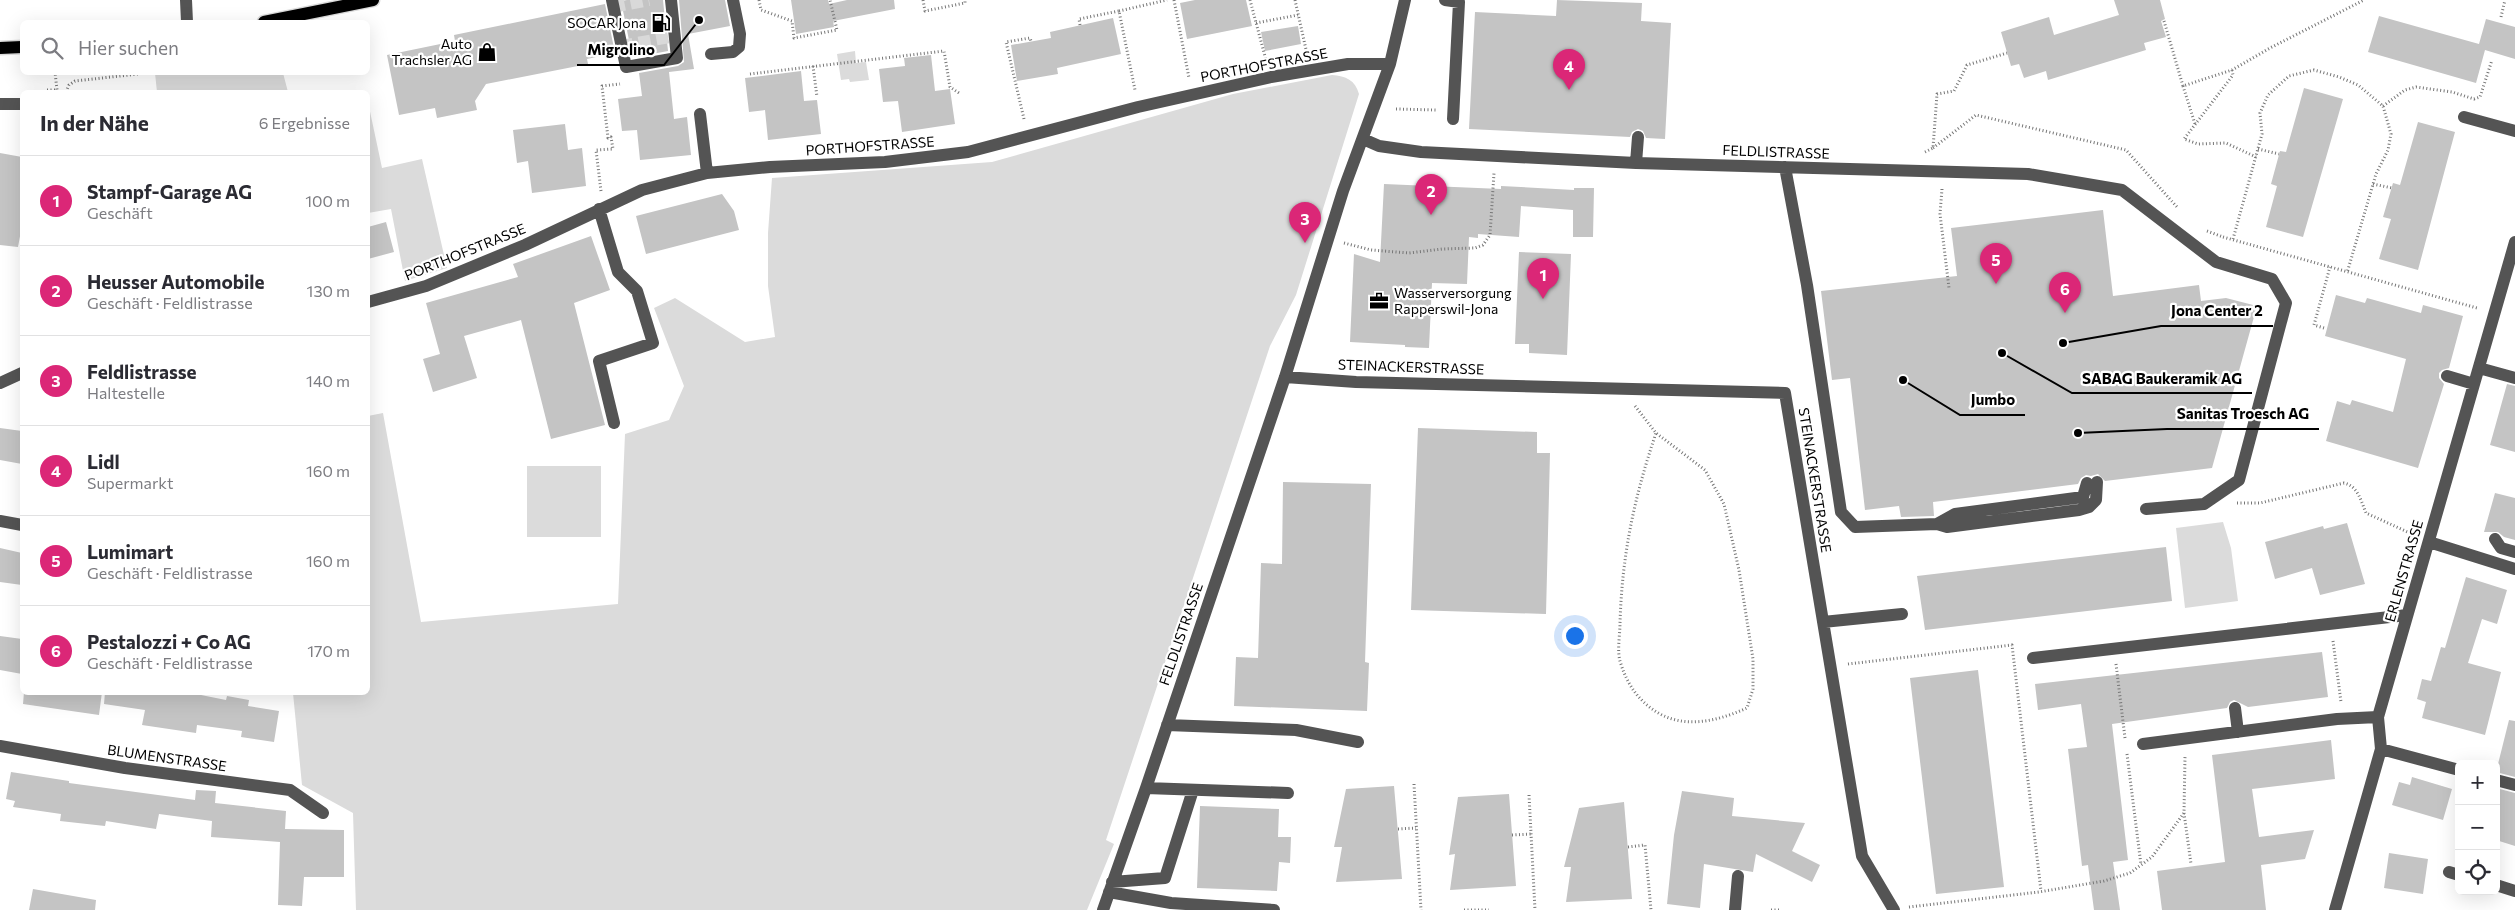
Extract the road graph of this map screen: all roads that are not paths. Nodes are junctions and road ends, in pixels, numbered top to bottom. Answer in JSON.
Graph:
{"nodes":[{"id":1,"x":186,"y":0,"type":"edge"},
{"id":2,"x":373,"y":0,"type":"edge"},
{"id":3,"x":612,"y":0,"type":"edge"},
{"id":4,"x":671,"y":0,"type":"edge"},
{"id":5,"x":733,"y":0,"type":"edge"},
{"id":6,"x":1405,"y":0,"type":"edge"},
{"id":7,"x":1445,"y":0,"type":"edge"},
{"id":8,"x":187,"y":20,"type":"edge"},
{"id":9,"x":274,"y":20,"type":"edge"},
{"id":10,"x":20,"y":47,"type":"edge"},
{"id":11,"x":0,"y":48,"type":"edge"},
{"id":12,"x":711,"y":54,"type":"dead end"},
{"id":13,"x":1390,"y":64,"type":"junction"},
{"id":14,"x":0,"y":104,"type":"edge"},
{"id":15,"x":20,"y":104,"type":"edge"},
{"id":16,"x":700,"y":114,"type":"dead end"},
{"id":17,"x":1454,"y":115,"type":"road end"},
{"id":18,"x":2464,"y":117,"type":"dead end"},
{"id":19,"x":2515,"y":131,"type":"edge"},
{"id":20,"x":1638,"y":137,"type":"dead end"},
{"id":21,"x":1362,"y":139,"type":"junction"},
{"id":22,"x":1636,"y":163,"type":"junction"},
{"id":23,"x":1784,"y":167,"type":"junction"},
{"id":24,"x":707,"y":173,"type":"junction"},
{"id":25,"x":601,"y":208,"type":"junction"},
{"id":26,"x":2515,"y":242,"type":"edge"},
{"id":27,"x":2511,"y":270,"type":"edge"},
{"id":28,"x":370,"y":301,"type":"edge"},
{"id":29,"x":2479,"y":368,"type":"junction"},
{"id":30,"x":20,"y":375,"type":"edge"},
{"id":31,"x":2447,"y":376,"type":"dead end"},
{"id":32,"x":1285,"y":377,"type":"junction"},
{"id":33,"x":2515,"y":378,"type":"edge"},
{"id":34,"x":0,"y":383,"type":"edge"},
{"id":35,"x":2474,"y":384,"type":"junction"},
{"id":36,"x":614,"y":423,"type":"dead end"},
{"id":37,"x":2092,"y":483,"type":"dead end"},
{"id":38,"x":2146,"y":509,"type":"dead end"},
{"id":39,"x":0,"y":521,"type":"edge"},
{"id":40,"x":20,"y":525,"type":"edge"},
{"id":41,"x":2495,"y":539,"type":"dead end"},
{"id":42,"x":2428,"y":542,"type":"junction"},
{"id":43,"x":2515,"y":552,"type":"edge"},
{"id":44,"x":2515,"y":569,"type":"edge"},
{"id":45,"x":1902,"y":614,"type":"dead end"},
{"id":46,"x":2407,"y":615,"type":"junction"},
{"id":47,"x":1823,"y":622,"type":"junction"},
{"id":48,"x":2032,"y":658,"type":"dead end"},
{"id":49,"x":2235,"y":708,"type":"dead end"},
{"id":50,"x":2378,"y":717,"type":"junction"},
{"id":51,"x":1167,"y":725,"type":"junction"},
{"id":52,"x":2238,"y":732,"type":"junction"},
{"id":53,"x":1358,"y":742,"type":"dead end"},
{"id":54,"x":2143,"y":744,"type":"dead end"},
{"id":55,"x":0,"y":746,"type":"edge"},
{"id":56,"x":2381,"y":749,"type":"junction"},
{"id":57,"x":2455,"y":769,"type":"edge"},
{"id":58,"x":2500,"y":781,"type":"edge"},
{"id":59,"x":2515,"y":785,"type":"edge"},
{"id":60,"x":1146,"y":788,"type":"junction"},
{"id":61,"x":1193,"y":790,"type":"junction"},
{"id":62,"x":1288,"y":794,"type":"dead end"},
{"id":63,"x":323,"y":813,"type":"dead end"},
{"id":64,"x":1738,"y":876,"type":"dead end"},
{"id":65,"x":2500,"y":886,"type":"edge"},
{"id":66,"x":1111,"y":887,"type":"junction"},
{"id":67,"x":2515,"y":890,"type":"edge"},
{"id":68,"x":1894,"y":909,"type":"edge"},
{"id":69,"x":1102,"y":910,"type":"edge"},
{"id":70,"x":1274,"y":910,"type":"edge"},
{"id":71,"x":1735,"y":910,"type":"edge"},
{"id":72,"x":2335,"y":910,"type":"edge"}],
"edges":[{"from":1,"to":8,"type":"street"},
{"from":2,"to":9,"type":"main road"},
{"from":3,"to":4,"type":"street"},
{"from":5,"to":12,"type":"street"},
{"from":6,"to":13,"type":"street","name":"FELDLISTRASSE"},
{"from":7,"to":17,"type":"street"},
{"from":10,"to":11,"type":"main road"},
{"from":13,"to":21,"type":"street","name":"FELDLISTRASSE"},
{"from":13,"to":24,"type":"street","name":"PORTHOFSTRASSE"},
{"from":14,"to":15,"type":"street"},
{"from":16,"to":24,"type":"street"},
{"from":18,"to":19,"type":"street"},
{"from":20,"to":22,"type":"street"},
{"from":21,"to":22,"type":"street","name":"FELDLISTRASSE"},
{"from":21,"to":32,"type":"street","name":"FELDLISTRASSE"},
{"from":22,"to":23,"type":"street","name":"FELDLISTRASSE"},
{"from":23,"to":37,"type":"street"},
{"from":23,"to":38,"type":"street","name":"FELDLISTRASSE"},
{"from":24,"to":25,"type":"street","name":"PORTHOFSTRASSE"},
{"from":25,"to":28,"type":"street","name":"PORTHOFSTRASSE"},
{"from":25,"to":36,"type":"street"},
{"from":26,"to":27,"type":"street","name":"ERLENSTRASSE"},
{"from":27,"to":29,"type":"street","name":"ERLENSTRASSE"},
{"from":29,"to":33,"type":"street"},
{"from":29,"to":35,"type":"street","name":"ERLENSTRASSE"},
{"from":30,"to":34,"type":"street"},
{"from":31,"to":35,"type":"street"},
{"from":32,"to":47,"type":"street","name":"STEINACKERSTRASSE"},
{"from":32,"to":51,"type":"street","name":"FELDLISTRASSE"},
{"from":35,"to":42,"type":"street","name":"ERLENSTRASSE"},
{"from":39,"to":40,"type":"street"},
{"from":41,"to":43,"type":"street"},
{"from":42,"to":44,"type":"street"},
{"from":42,"to":46,"type":"street","name":"ERLENSTRASSE"},
{"from":45,"to":47,"type":"street"},
{"from":46,"to":48,"type":"street"},
{"from":46,"to":50,"type":"street","name":"ERLENSTRASSE"},
{"from":47,"to":68,"type":"street","name":"STEINACKERSTRASSE"},
{"from":49,"to":52,"type":"street"},
{"from":50,"to":52,"type":"street"},
{"from":50,"to":56,"type":"street","name":"ERLENSTRASSE"},
{"from":51,"to":53,"type":"street"},
{"from":51,"to":60,"type":"street","name":"FELDLISTRASSE"},
{"from":52,"to":54,"type":"street"},
{"from":55,"to":63,"type":"street","name":"BLUMENSTRASSE"},
{"from":56,"to":57,"type":"street"},
{"from":56,"to":72,"type":"street","name":"ERLENSTRASSE"},
{"from":58,"to":59,"type":"street"},
{"from":60,"to":61,"type":"street"},
{"from":60,"to":66,"type":"street","name":"FELDLISTRASSE"},
{"from":61,"to":62,"type":"street"},
{"from":61,"to":66,"type":"street"},
{"from":64,"to":71,"type":"street"},
{"from":65,"to":67,"type":"street"},
{"from":66,"to":69,"type":"street","name":"FELDLISTRASSE"},
{"from":66,"to":70,"type":"street"}]}
